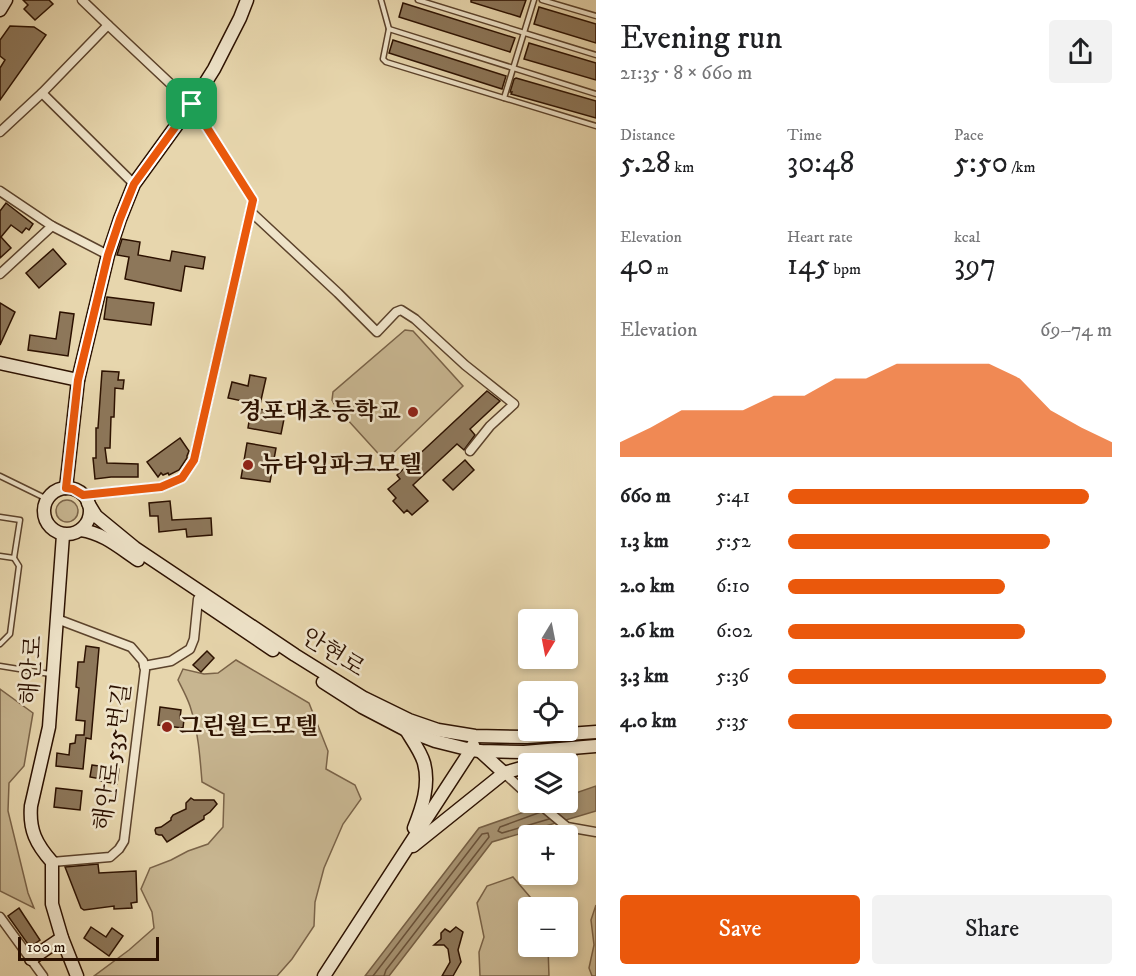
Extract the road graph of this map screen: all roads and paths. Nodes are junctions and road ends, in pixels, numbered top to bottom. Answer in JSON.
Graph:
{"nodes":[{"id":1,"x":6,"y":0,"type":"edge"},
{"id":2,"x":82,"y":0,"type":"edge"},
{"id":3,"x":247,"y":0,"type":"edge"},
{"id":4,"x":381,"y":0,"type":"edge"},
{"id":5,"x":418,"y":0,"type":"edge"},
{"id":6,"x":534,"y":0,"type":"edge"},
{"id":7,"x":542,"y":0,"type":"edge"},
{"id":8,"x":0,"y":10,"type":"edge"},
{"id":9,"x":596,"y":16,"type":"edge"},
{"id":10,"x":108,"y":26,"type":"junction"},
{"id":11,"x":389,"y":29,"type":"junction"},
{"id":12,"x":524,"y":33,"type":"junction"},
{"id":13,"x":596,"y":55,"type":"edge"},
{"id":14,"x":514,"y":68,"type":"junction"},
{"id":15,"x":42,"y":93,"type":"junction"},
{"id":16,"x":596,"y":94,"type":"edge"},
{"id":17,"x":504,"y":98,"type":"junction"},
{"id":18,"x":192,"y":104,"type":"junction"},
{"id":19,"x":596,"y":126,"type":"edge"},
{"id":20,"x":0,"y":132,"type":"edge"},
{"id":21,"x":134,"y":184,"type":"junction"},
{"id":22,"x":0,"y":192,"type":"edge"},
{"id":23,"x":251,"y":212,"type":"junction"},
{"id":24,"x":52,"y":226,"type":"junction"},
{"id":25,"x":108,"y":255,"type":"junction"},
{"id":26,"x":0,"y":274,"type":"edge"},
{"id":27,"x":0,"y":363,"type":"edge"},
{"id":28,"x":78,"y":380,"type":"junction"},
{"id":29,"x":470,"y":450,"type":"dead end"},
{"id":30,"x":0,"y":476,"type":"edge"},
{"id":31,"x":66,"y":488,"type":"junction"},
{"id":32,"x":46,"y":499,"type":"junction"},
{"id":33,"x":86,"y":499,"type":"junction"},
{"id":34,"x":0,"y":517,"type":"edge"},
{"id":35,"x":81,"y":530,"type":"junction"},
{"id":36,"x":63,"y":535,"type":"junction"},
{"id":37,"x":0,"y":556,"type":"edge"},
{"id":38,"x":15,"y":558,"type":"junction"},
{"id":39,"x":198,"y":599,"type":"junction"},
{"id":40,"x":57,"y":620,"type":"junction"},
{"id":41,"x":0,"y":644,"type":"edge"},
{"id":42,"x":0,"y":666,"type":"edge"},
{"id":43,"x":144,"y":666,"type":"junction"},
{"id":44,"x":52,"y":674,"type":"junction"},
{"id":45,"x":406,"y":730,"type":"junction"},
{"id":46,"x":596,"y":732,"type":"edge"},
{"id":47,"x":475,"y":736,"type":"junction"},
{"id":48,"x":595,"y":746,"type":"edge"},
{"id":49,"x":476,"y":751,"type":"junction"},
{"id":50,"x":572,"y":753,"type":"edge"},
{"id":51,"x":518,"y":769,"type":"edge"},
{"id":52,"x":504,"y":773,"type":"junction"},
{"id":53,"x":518,"y":786,"type":"edge"},
{"id":54,"x":551,"y":813,"type":"edge"},
{"id":55,"x":596,"y":832,"type":"edge"},
{"id":56,"x":405,"y":852,"type":"junction"},
{"id":57,"x":52,"y":862,"type":"junction"},
{"id":58,"x":0,"y":917,"type":"edge"},
{"id":59,"x":62,"y":938,"type":"junction"},
{"id":60,"x":31,"y":959,"type":"junction"},
{"id":61,"x":43,"y":976,"type":"edge"},
{"id":62,"x":77,"y":976,"type":"edge"},
{"id":63,"x":324,"y":976,"type":"edge"}],
"edges":[{"from":1,"to":8,"type":"street"},
{"from":2,"to":10,"type":"street"},
{"from":3,"to":18,"type":"street"},
{"from":4,"to":11,"type":"lane"},
{"from":5,"to":12,"type":"lane"},
{"from":6,"to":12,"type":"lane"},
{"from":7,"to":9,"type":"lane"},
{"from":10,"to":15,"type":"street"},
{"from":10,"to":18,"type":"street"},
{"from":11,"to":14,"type":"lane"},
{"from":11,"to":17,"type":"lane"},
{"from":12,"to":13,"type":"lane"},
{"from":12,"to":14,"type":"lane"},
{"from":14,"to":16,"type":"lane"},
{"from":14,"to":17,"type":"lane"},
{"from":15,"to":20,"type":"street"},
{"from":15,"to":21,"type":"street"},
{"from":17,"to":19,"type":"lane"},
{"from":18,"to":21,"type":"street"},
{"from":18,"to":23,"type":"street"},
{"from":21,"to":25,"type":"street"},
{"from":22,"to":24,"type":"street"},
{"from":23,"to":29,"type":"street"},
{"from":23,"to":33,"type":"street"},
{"from":24,"to":25,"type":"street"},
{"from":24,"to":26,"type":"street"},
{"from":25,"to":28,"type":"street"},
{"from":27,"to":28,"type":"street"},
{"from":28,"to":31,"type":"street"},
{"from":30,"to":32,"type":"lane"},
{"from":31,"to":32,"type":"street"},
{"from":31,"to":33,"type":"street"},
{"from":32,"to":36,"type":"street"},
{"from":33,"to":35,"type":"street"},
{"from":33,"to":47,"type":"street","name":"안현로"},
{"from":34,"to":38,"type":"lane"},
{"from":35,"to":36,"type":"street"},
{"from":35,"to":39,"type":"street","name":"안현로"},
{"from":36,"to":40,"type":"street","name":"해안로"},
{"from":37,"to":38,"type":"lane"},
{"from":38,"to":41,"type":"lane"},
{"from":39,"to":43,"type":"street"},
{"from":39,"to":45,"type":"street","name":"안현로"},
{"from":40,"to":43,"type":"street","name":"해안로535번길"},
{"from":40,"to":44,"type":"street","name":"해안로"},
{"from":42,"to":44,"type":"lane"},
{"from":43,"to":57,"type":"street","name":"해안로535번길"},
{"from":44,"to":57,"type":"street","name":"해안로"},
{"from":45,"to":49,"type":"street","name":"안현로"},
{"from":45,"to":56,"type":"street"},
{"from":46,"to":47,"type":"street","name":"안현로"},
{"from":47,"to":49,"type":"street"},
{"from":48,"to":49,"type":"street","name":"안현로"},
{"from":48,"to":50,"type":"street"},
{"from":49,"to":52,"type":"street"},
{"from":49,"to":56,"type":"street"},
{"from":51,"to":52,"type":"street"},
{"from":52,"to":53,"type":"street"},
{"from":52,"to":56,"type":"street"},
{"from":54,"to":55,"type":"street"},
{"from":56,"to":63,"type":"street"},
{"from":57,"to":59,"type":"street"},
{"from":58,"to":60,"type":"street"},
{"from":59,"to":60,"type":"street"},
{"from":59,"to":62,"type":"street"},
{"from":60,"to":61,"type":"street"}]}
